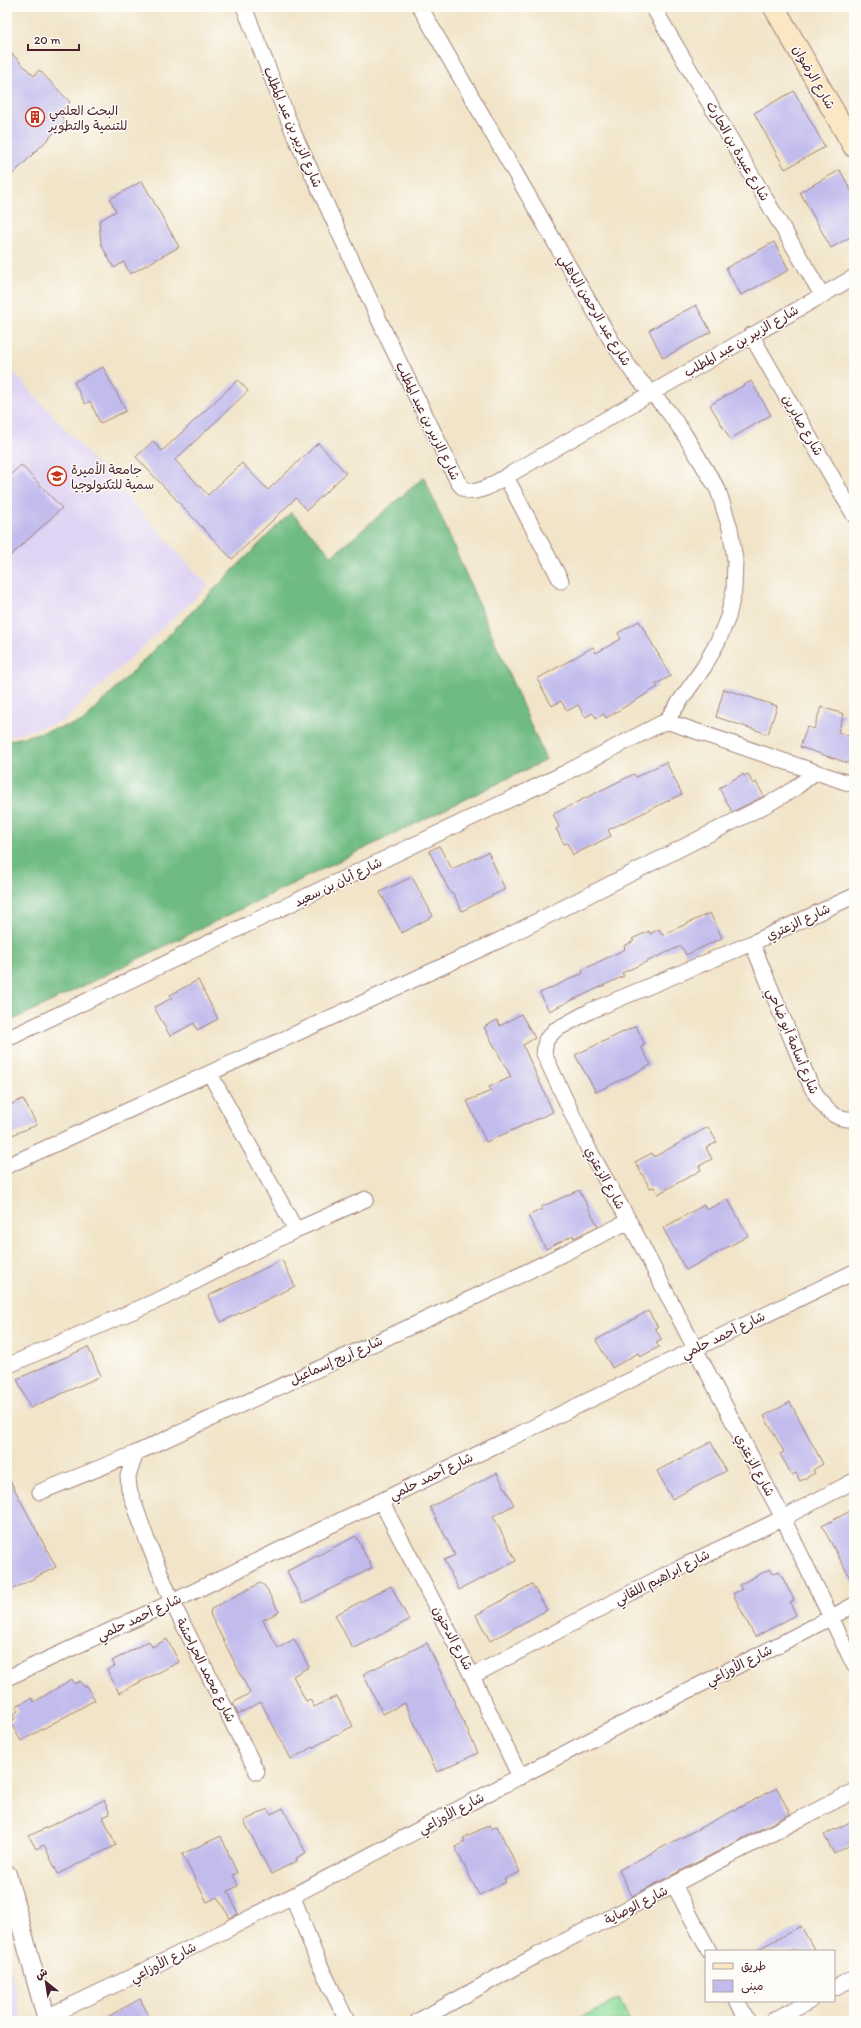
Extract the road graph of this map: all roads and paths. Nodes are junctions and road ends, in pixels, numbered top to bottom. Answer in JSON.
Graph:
{"nodes":[{"id":1,"x":244,"y":7,"type":"edge"},
{"id":2,"x":420,"y":7,"type":"edge"},
{"id":3,"x":653,"y":7,"type":"edge"},
{"id":4,"x":774,"y":7,"type":"edge"},
{"id":5,"x":854,"y":147,"type":"edge"},
{"id":6,"x":854,"y":277,"type":"edge"},
{"id":7,"x":822,"y":295,"type":"junction"},
{"id":8,"x":751,"y":335,"type":"junction"},
{"id":9,"x":652,"y":393,"type":"junction"},
{"id":10,"x":506,"y":477,"type":"junction"},
{"id":11,"x":854,"y":515,"type":"edge"},
{"id":12,"x":561,"y":581,"type":"dead end"},
{"id":13,"x":666,"y":721,"type":"junction"},
{"id":14,"x":814,"y":772,"type":"junction"},
{"id":15,"x":854,"y":785,"type":"edge"},
{"id":16,"x":854,"y":896,"type":"edge"},
{"id":17,"x":752,"y":943,"type":"junction"},
{"id":18,"x":7,"y":1039,"type":"edge"},
{"id":19,"x":210,"y":1074,"type":"junction"},
{"id":20,"x":854,"y":1119,"type":"edge"},
{"id":21,"x":7,"y":1166,"type":"edge"},
{"id":22,"x":366,"y":1200,"type":"dead end"},
{"id":23,"x":629,"y":1221,"type":"junction"},
{"id":24,"x":296,"y":1230,"type":"junction"},
{"id":25,"x":854,"y":1272,"type":"edge"},
{"id":26,"x":694,"y":1348,"type":"junction"},
{"id":27,"x":7,"y":1366,"type":"edge"},
{"id":28,"x":136,"y":1453,"type":"junction"},
{"id":29,"x":854,"y":1481,"type":"edge"},
{"id":30,"x":40,"y":1492,"type":"dead end"},
{"id":31,"x":381,"y":1501,"type":"junction"},
{"id":32,"x":783,"y":1518,"type":"junction"},
{"id":33,"x":172,"y":1602,"type":"junction"},
{"id":34,"x":854,"y":1605,"type":"edge"},
{"id":35,"x":830,"y":1618,"type":"junction"},
{"id":36,"x":854,"y":1665,"type":"edge"},
{"id":37,"x":472,"y":1676,"type":"junction"},
{"id":38,"x":7,"y":1678,"type":"edge"},
{"id":39,"x":257,"y":1772,"type":"dead end"},
{"id":40,"x":520,"y":1777,"type":"junction"},
{"id":41,"x":854,"y":1791,"type":"edge"},
{"id":42,"x":7,"y":1874,"type":"edge"},
{"id":43,"x":674,"y":1885,"type":"junction"},
{"id":44,"x":293,"y":1898,"type":"junction"},
{"id":45,"x":708,"y":1950,"type":"edge"},
{"id":46,"x":854,"y":1978,"type":"edge"},
{"id":47,"x":835,"y":1988,"type":"edge"},
{"id":48,"x":738,"y":2002,"type":"edge"},
{"id":49,"x":808,"y":2002,"type":"edge"},
{"id":50,"x":46,"y":2019,"type":"edge"},
{"id":51,"x":347,"y":2021,"type":"edge"},
{"id":52,"x":418,"y":2021,"type":"edge"},
{"id":53,"x":748,"y":2021,"type":"edge"},
{"id":54,"x":772,"y":2021,"type":"edge"}],
"edges":[{"from":1,"to":10,"type":"street","name":"شارع الزبير بن عبد المطلب"},
{"from":2,"to":9,"type":"street","name":"شارع عبد الرحمن الباهلي"},
{"from":3,"to":7,"type":"street","name":"شارع عبيدة بن الحارث"},
{"from":4,"to":5,"type":"main road","name":"شارع الرضوان"},
{"from":6,"to":7,"type":"street","name":"شارع الزبير بن عبد المطلب"},
{"from":7,"to":8,"type":"street","name":"شارع الزبير بن عبد المطلب"},
{"from":8,"to":9,"type":"street","name":"شارع الزبير بن عبد المطلب"},
{"from":8,"to":11,"type":"street","name":"شارع صابرين"},
{"from":9,"to":10,"type":"street","name":"شارع الزبير بن عبد المطلب"},
{"from":9,"to":13,"type":"street","name":"شارع عبد الرحمن الباهلي"},
{"from":10,"to":12,"type":"street"},
{"from":13,"to":14,"type":"street"},
{"from":13,"to":18,"type":"street","name":"شارع أبان بن سعيد"},
{"from":14,"to":15,"type":"street"},
{"from":14,"to":19,"type":"street"},
{"from":16,"to":17,"type":"street","name":"شارع الزعتري"},
{"from":17,"to":20,"type":"street","name":"شارع أسامة أبو ضاحي"},
{"from":17,"to":23,"type":"street","name":"شارع الزعتري"},
{"from":19,"to":21,"type":"street"},
{"from":19,"to":24,"type":"street"},
{"from":22,"to":24,"type":"street"},
{"from":23,"to":26,"type":"street","name":"شارع الزعتري"},
{"from":23,"to":28,"type":"street","name":"شارع أريج إسماعيل"},
{"from":24,"to":27,"type":"street"},
{"from":25,"to":26,"type":"street","name":"شارع أحمد حلمي"},
{"from":26,"to":31,"type":"street","name":"شارع أحمد حلمي"},
{"from":26,"to":32,"type":"street","name":"شارع الزعتري"},
{"from":28,"to":30,"type":"street","name":"شارع أريج إسماعيل"},
{"from":28,"to":33,"type":"street","name":"شارع محمد الحراحشة"},
{"from":29,"to":32,"type":"street","name":"شارع ابراهيم اللقاني"},
{"from":31,"to":33,"type":"street","name":"شارع أحمد حلمي"},
{"from":31,"to":37,"type":"street","name":"شارع الدحنون"},
{"from":32,"to":35,"type":"street","name":"شارع الزعتري"},
{"from":32,"to":37,"type":"street","name":"شارع ابراهيم اللقاني"},
{"from":33,"to":38,"type":"street","name":"شارع أحمد حلمي"},
{"from":33,"to":39,"type":"street","name":"شارع محمد الحراحشة"},
{"from":34,"to":35,"type":"street","name":"شارع الأوزاعي"},
{"from":35,"to":36,"type":"street","name":"شارع الزعتري"},
{"from":35,"to":40,"type":"street","name":"شارع الأوزاعي"},
{"from":37,"to":40,"type":"street","name":"شارع الدحنون"},
{"from":40,"to":44,"type":"street","name":"شارع الأوزاعي"},
{"from":41,"to":43,"type":"street","name":"شارع الوصاية"},
{"from":42,"to":50,"type":"street"},
{"from":43,"to":45,"type":"street"},
{"from":43,"to":52,"type":"street","name":"شارع الوصاية"},
{"from":44,"to":50,"type":"street","name":"شارع الأوزاعي"},
{"from":44,"to":51,"type":"street"},
{"from":46,"to":47,"type":"street"},
{"from":48,"to":53,"type":"street"},
{"from":49,"to":54,"type":"street"}]}
